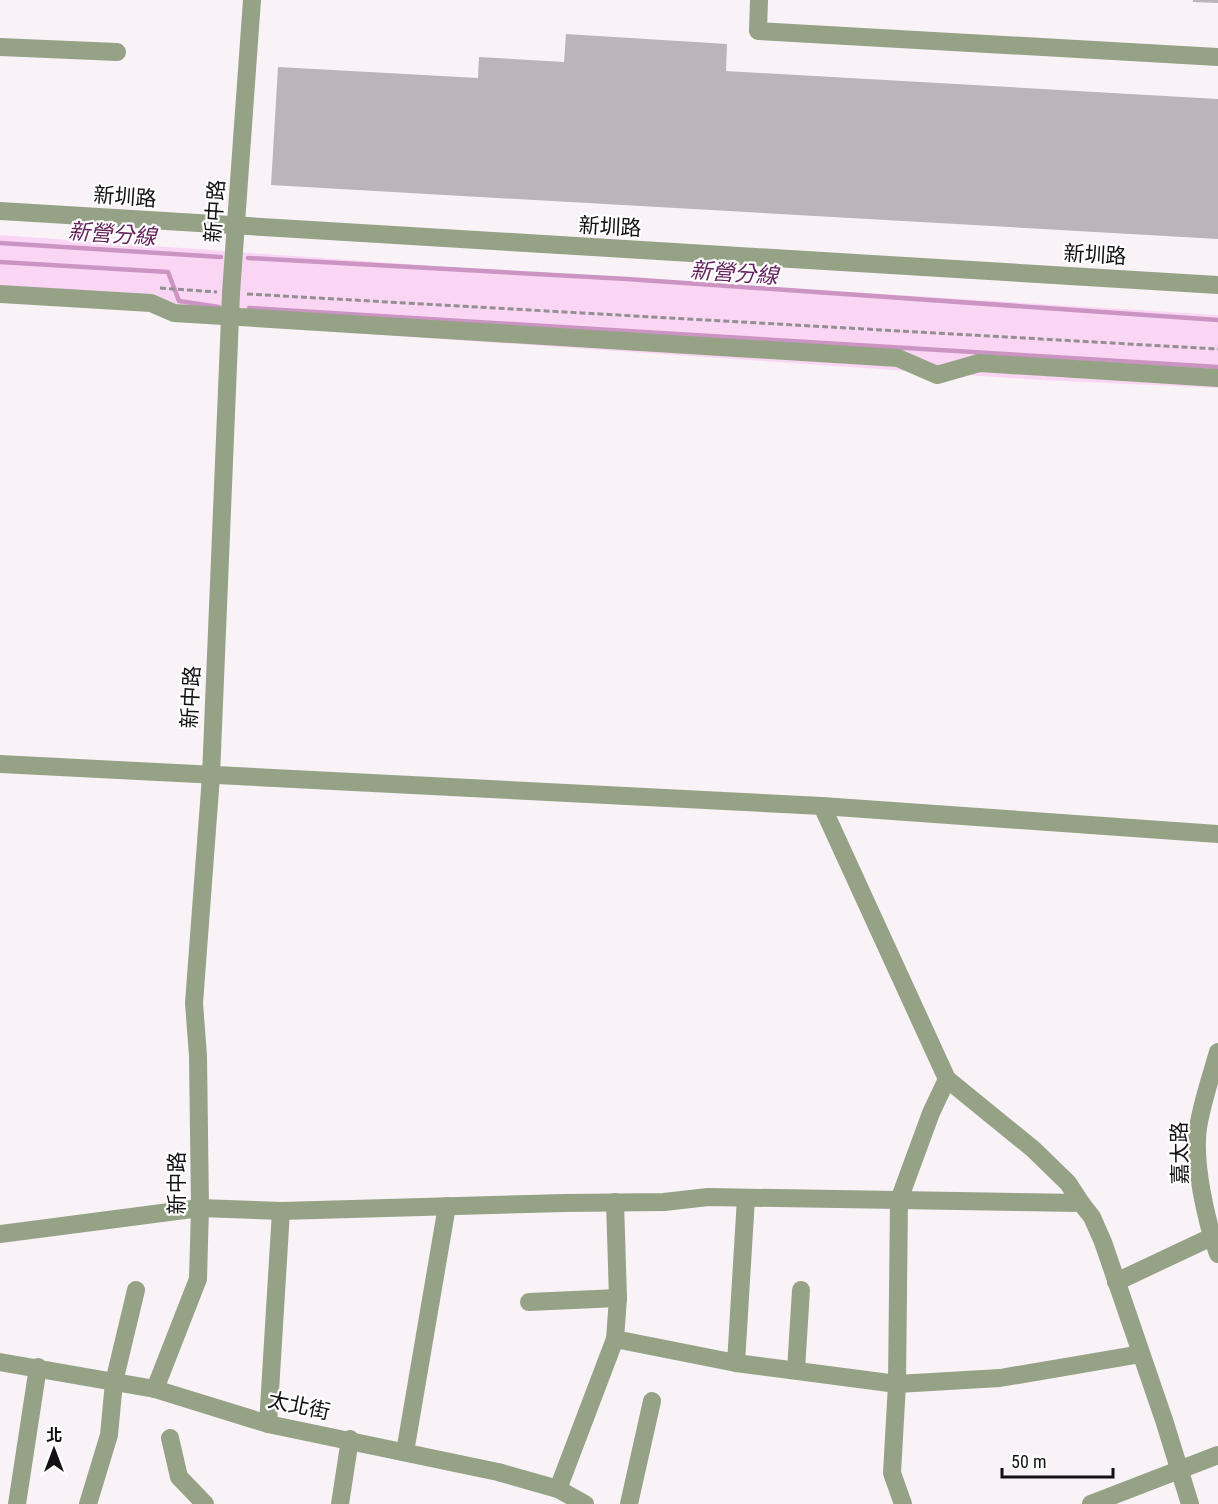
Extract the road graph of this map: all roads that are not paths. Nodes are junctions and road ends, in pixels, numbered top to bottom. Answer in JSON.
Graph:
{"nodes":[{"id":1,"x":252,"y":0,"type":"edge"},
{"id":2,"x":759,"y":0,"type":"edge"},
{"id":3,"x":0,"y":47,"type":"edge"},
{"id":4,"x":117,"y":52,"type":"dead end"},
{"id":5,"x":1218,"y":57,"type":"edge"},
{"id":6,"x":0,"y":211,"type":"edge"},
{"id":7,"x":237,"y":227,"type":"junction"},
{"id":8,"x":1218,"y":285,"type":"edge"},
{"id":9,"x":0,"y":294,"type":"edge"},
{"id":10,"x":231,"y":316,"type":"junction"},
{"id":11,"x":1218,"y":378,"type":"edge"},
{"id":12,"x":0,"y":764,"type":"edge"},
{"id":13,"x":210,"y":776,"type":"junction"},
{"id":14,"x":822,"y":806,"type":"junction"},
{"id":15,"x":1218,"y":834,"type":"edge"},
{"id":16,"x":1218,"y":1052,"type":"edge"},
{"id":17,"x":947,"y":1079,"type":"junction"},
{"id":18,"x":746,"y":1198,"type":"junction"},
{"id":19,"x":899,"y":1200,"type":"junction"},
{"id":20,"x":615,"y":1202,"type":"junction"},
{"id":21,"x":1081,"y":1203,"type":"junction"},
{"id":22,"x":447,"y":1206,"type":"junction"},
{"id":23,"x":200,"y":1208,"type":"junction"},
{"id":24,"x":281,"y":1211,"type":"junction"},
{"id":25,"x":0,"y":1234,"type":"edge"},
{"id":26,"x":1216,"y":1242,"type":"edge"},
{"id":27,"x":1116,"y":1282,"type":"junction"},
{"id":28,"x":136,"y":1290,"type":"dead end"},
{"id":29,"x":801,"y":1290,"type":"dead end"},
{"id":30,"x":618,"y":1298,"type":"junction"},
{"id":31,"x":529,"y":1302,"type":"dead end"},
{"id":32,"x":615,"y":1339,"type":"junction"},
{"id":33,"x":1141,"y":1354,"type":"junction"},
{"id":34,"x":0,"y":1362,"type":"edge"},
{"id":35,"x":736,"y":1363,"type":"junction"},
{"id":36,"x":38,"y":1367,"type":"junction"},
{"id":37,"x":796,"y":1370,"type":"junction"},
{"id":38,"x":114,"y":1382,"type":"junction"},
{"id":39,"x":897,"y":1384,"type":"junction"},
{"id":40,"x":155,"y":1389,"type":"junction"},
{"id":41,"x":652,"y":1401,"type":"dead end"},
{"id":42,"x":268,"y":1424,"type":"junction"},
{"id":43,"x":170,"y":1438,"type":"dead end"},
{"id":44,"x":350,"y":1439,"type":"junction"},
{"id":45,"x":405,"y":1452,"type":"junction"},
{"id":46,"x":1218,"y":1455,"type":"edge"},
{"id":47,"x":1179,"y":1469,"type":"junction"},
{"id":48,"x":558,"y":1489,"type":"junction"},
{"id":49,"x":1099,"y":1502,"type":"edge"},
{"id":50,"x":17,"y":1504,"type":"edge"},
{"id":51,"x":88,"y":1504,"type":"edge"},
{"id":52,"x":206,"y":1504,"type":"edge"},
{"id":53,"x":340,"y":1504,"type":"edge"},
{"id":54,"x":585,"y":1504,"type":"edge"},
{"id":55,"x":629,"y":1504,"type":"edge"},
{"id":56,"x":903,"y":1504,"type":"edge"},
{"id":57,"x":1190,"y":1504,"type":"edge"}],
"edges":[{"from":1,"to":7,"type":"street","name":"新中路"},
{"from":2,"to":5,"type":"street"},
{"from":3,"to":4,"type":"street"},
{"from":6,"to":7,"type":"street","name":"新圳路"},
{"from":7,"to":8,"type":"street","name":"新圳路"},
{"from":7,"to":10,"type":"street","name":"新中路"},
{"from":9,"to":10,"type":"street"},
{"from":10,"to":11,"type":"street"},
{"from":10,"to":13,"type":"street","name":"新中路"},
{"from":12,"to":13,"type":"street"},
{"from":13,"to":14,"type":"street"},
{"from":13,"to":23,"type":"street","name":"新中路"},
{"from":14,"to":15,"type":"street"},
{"from":14,"to":17,"type":"street"},
{"from":16,"to":26,"type":"street","name":"嘉太路"},
{"from":17,"to":19,"type":"street"},
{"from":17,"to":21,"type":"street"},
{"from":18,"to":19,"type":"street"},
{"from":18,"to":20,"type":"street"},
{"from":18,"to":35,"type":"street"},
{"from":19,"to":21,"type":"street"},
{"from":19,"to":39,"type":"street"},
{"from":20,"to":22,"type":"street"},
{"from":20,"to":30,"type":"street"},
{"from":21,"to":27,"type":"street"},
{"from":22,"to":24,"type":"street"},
{"from":22,"to":45,"type":"street"},
{"from":23,"to":24,"type":"street"},
{"from":23,"to":25,"type":"street"},
{"from":23,"to":40,"type":"street","name":"新中路"},
{"from":24,"to":42,"type":"street"},
{"from":26,"to":27,"type":"street"},
{"from":27,"to":33,"type":"street"},
{"from":28,"to":38,"type":"street"},
{"from":29,"to":37,"type":"street"},
{"from":30,"to":31,"type":"street"},
{"from":30,"to":32,"type":"street"},
{"from":32,"to":35,"type":"street"},
{"from":32,"to":48,"type":"street"},
{"from":33,"to":39,"type":"street"},
{"from":33,"to":47,"type":"street"},
{"from":34,"to":36,"type":"street","name":"太北街"},
{"from":35,"to":37,"type":"street"},
{"from":36,"to":38,"type":"street","name":"太北街"},
{"from":36,"to":50,"type":"street"},
{"from":37,"to":39,"type":"street"},
{"from":38,"to":40,"type":"street","name":"太北街"},
{"from":38,"to":51,"type":"street"},
{"from":39,"to":56,"type":"street"},
{"from":40,"to":42,"type":"street","name":"太北街"},
{"from":41,"to":55,"type":"street"},
{"from":42,"to":44,"type":"street","name":"太北街"},
{"from":43,"to":52,"type":"street"},
{"from":44,"to":45,"type":"street","name":"太北街"},
{"from":44,"to":53,"type":"street"},
{"from":45,"to":48,"type":"street","name":"太北街"},
{"from":46,"to":47,"type":"street"},
{"from":47,"to":49,"type":"street"},
{"from":47,"to":57,"type":"street"},
{"from":48,"to":54,"type":"street","name":"太北街"}]}
